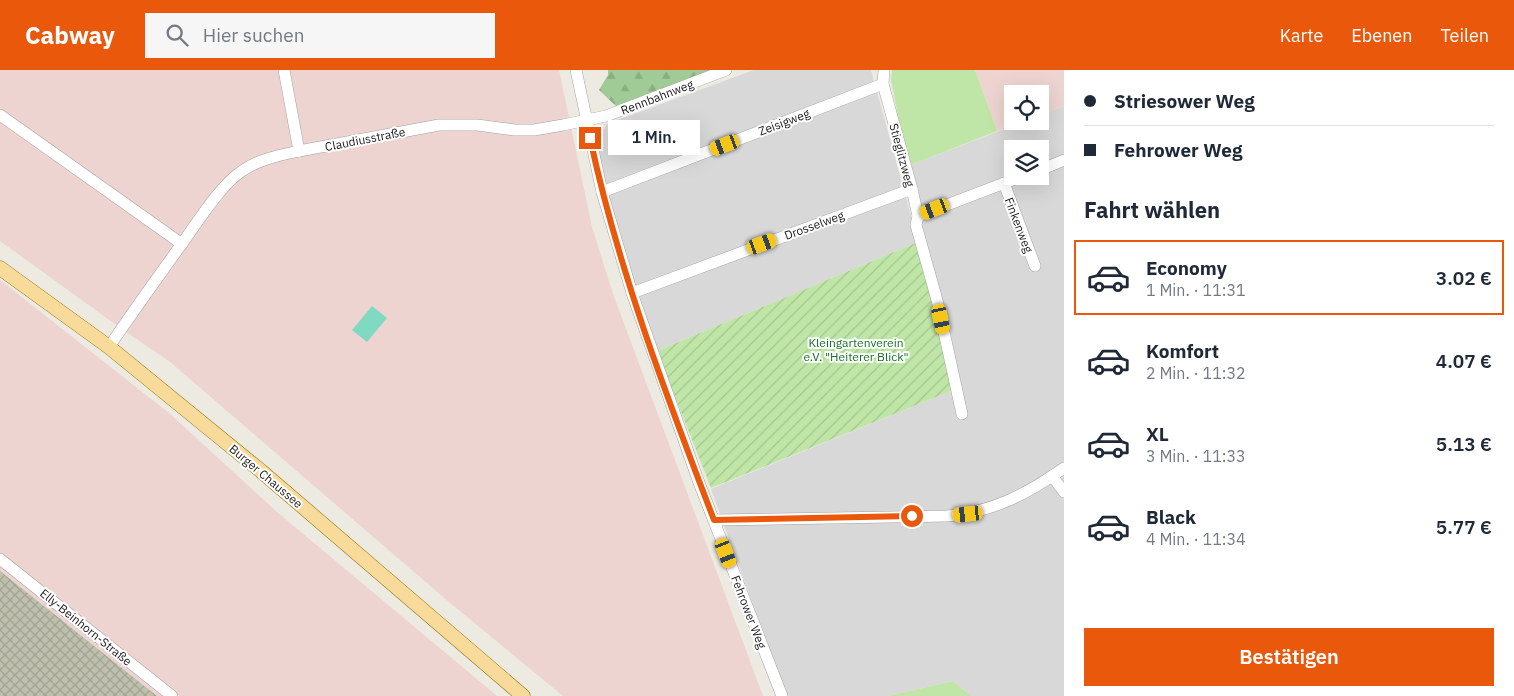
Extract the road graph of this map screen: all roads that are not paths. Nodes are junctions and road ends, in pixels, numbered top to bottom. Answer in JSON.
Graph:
{"nodes":[{"id":1,"x":284,"y":70,"type":"edge"},
{"id":2,"x":576,"y":70,"type":"edge"},
{"id":3,"x":726,"y":70,"type":"edge"},
{"id":4,"x":884,"y":70,"type":"edge"},
{"id":5,"x":883,"y":84,"type":"junction"},
{"id":6,"x":0,"y":116,"type":"edge"},
{"id":7,"x":586,"y":120,"type":"junction"},
{"id":8,"x":299,"y":151,"type":"junction"},
{"id":9,"x":1064,"y":160,"type":"edge"},
{"id":10,"x":1049,"y":166,"type":"edge"},
{"id":11,"x":1004,"y":183,"type":"edge"},
{"id":12,"x":1005,"y":185,"type":"edge"},
{"id":13,"x":912,"y":189,"type":"junction"},
{"id":14,"x":602,"y":192,"type":"junction"},
{"id":15,"x":918,"y":216,"type":"junction"},
{"id":16,"x":182,"y":244,"type":"junction"},
{"id":17,"x":1035,"y":266,"type":"dead end"},
{"id":18,"x":0,"y":268,"type":"edge"},
{"id":19,"x":632,"y":293,"type":"junction"},
{"id":20,"x":109,"y":347,"type":"junction"},
{"id":21,"x":962,"y":414,"type":"dead end"},
{"id":22,"x":1064,"y":468,"type":"edge"},
{"id":23,"x":1052,"y":476,"type":"junction"},
{"id":24,"x":1064,"y":492,"type":"edge"},
{"id":25,"x":714,"y":520,"type":"junction"},
{"id":26,"x":0,"y":559,"type":"edge"},
{"id":27,"x":172,"y":696,"type":"edge"},
{"id":28,"x":523,"y":696,"type":"edge"},
{"id":29,"x":782,"y":696,"type":"edge"}],
"edges":[{"from":1,"to":8,"type":"street"},
{"from":2,"to":7,"type":"street","name":"Fehrower Weg"},
{"from":3,"to":7,"type":"street","name":"Rennbahnweg"},
{"from":4,"to":5,"type":"street","name":"Stieglitzweg"},
{"from":5,"to":13,"type":"street","name":"Stieglitzweg"},
{"from":5,"to":14,"type":"street","name":"Zeisigweg"},
{"from":6,"to":16,"type":"street"},
{"from":7,"to":8,"type":"street","name":"Claudiusstraße"},
{"from":7,"to":14,"type":"street","name":"Fehrower Weg"},
{"from":8,"to":16,"type":"street","name":"Claudiusstraße"},
{"from":9,"to":10,"type":"street"},
{"from":11,"to":15,"type":"street","name":"Finkenweg"},
{"from":12,"to":17,"type":"street","name":"Finkenweg"},
{"from":13,"to":15,"type":"street","name":"Stieglitzweg"},
{"from":13,"to":19,"type":"street","name":"Drosselweg"},
{"from":14,"to":19,"type":"street","name":"Fehrower Weg"},
{"from":15,"to":21,"type":"street","name":"Stieglitzweg"},
{"from":16,"to":20,"type":"street","name":"Claudiusstraße"},
{"from":18,"to":20,"type":"main road","name":"Burger Chaussee"},
{"from":19,"to":25,"type":"street","name":"Fehrower Weg"},
{"from":20,"to":28,"type":"main road","name":"Burger Chaussee"},
{"from":22,"to":23,"type":"street"},
{"from":23,"to":24,"type":"street"},
{"from":23,"to":25,"type":"street"},
{"from":25,"to":29,"type":"street","name":"Fehrower Weg"},
{"from":26,"to":27,"type":"street","name":"Elly-Beinhorn-Straße"}]}
